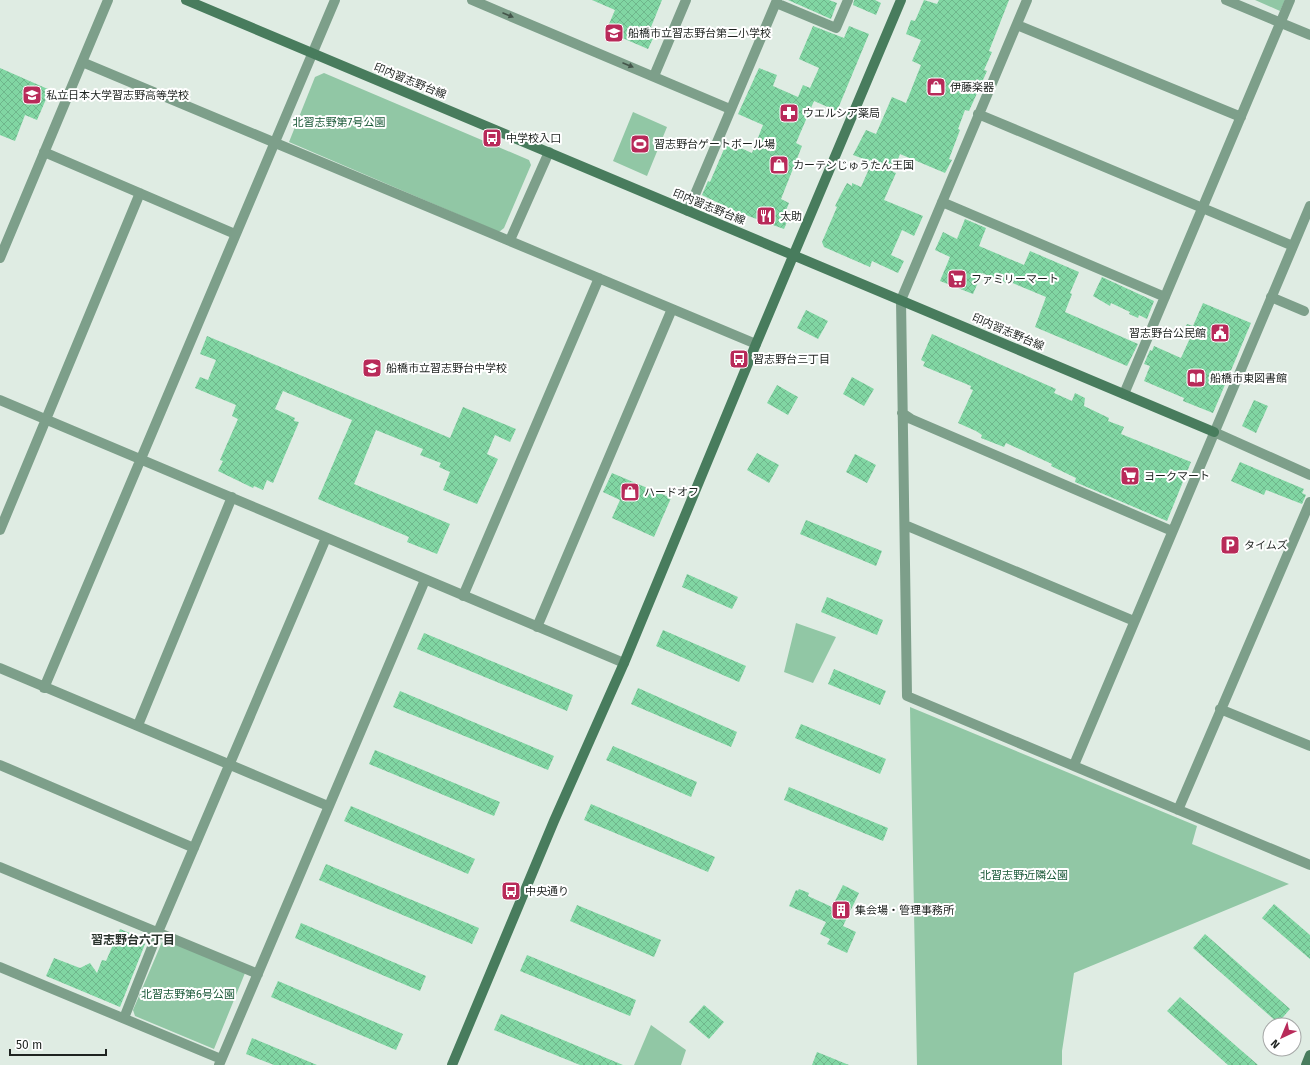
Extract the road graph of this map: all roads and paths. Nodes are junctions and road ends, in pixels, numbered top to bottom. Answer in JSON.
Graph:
{"nodes":[{"id":1,"x":108,"y":0,"type":"edge"},
{"id":2,"x":186,"y":0,"type":"edge"},
{"id":3,"x":335,"y":0,"type":"edge"},
{"id":4,"x":472,"y":0,"type":"edge"},
{"id":5,"x":686,"y":0,"type":"edge"},
{"id":6,"x":848,"y":0,"type":"edge"},
{"id":7,"x":901,"y":0,"type":"edge"},
{"id":8,"x":1027,"y":0,"type":"edge"},
{"id":9,"x":1226,"y":0,"type":"edge"},
{"id":10,"x":1290,"y":0,"type":"edge"},
{"id":11,"x":776,"y":2,"type":"edge"},
{"id":12,"x":1281,"y":23,"type":"junction"},
{"id":13,"x":1017,"y":25,"type":"junction"},
{"id":14,"x":1310,"y":36,"type":"edge"},
{"id":15,"x":313,"y":54,"type":"junction"},
{"id":16,"x":82,"y":62,"type":"junction"},
{"id":17,"x":654,"y":76,"type":"junction"},
{"id":18,"x":730,"y":109,"type":"junction"},
{"id":19,"x":978,"y":114,"type":"junction"},
{"id":20,"x":1241,"y":117,"type":"junction"},
{"id":21,"x":274,"y":142,"type":"junction"},
{"id":22,"x":44,"y":152,"type":"junction"},
{"id":23,"x":549,"y":152,"type":"junction"},
{"id":24,"x":140,"y":193,"type":"junction"},
{"id":25,"x":942,"y":202,"type":"junction"},
{"id":26,"x":1310,"y":206,"type":"edge"},
{"id":27,"x":1203,"y":207,"type":"junction"},
{"id":28,"x":688,"y":211,"type":"junction"},
{"id":29,"x":234,"y":234,"type":"junction"},
{"id":30,"x":510,"y":240,"type":"junction"},
{"id":31,"x":1293,"y":246,"type":"junction"},
{"id":32,"x":793,"y":254,"type":"junction"},
{"id":33,"x":0,"y":258,"type":"edge"},
{"id":34,"x":599,"y":278,"type":"junction"},
{"id":35,"x":1165,"y":297,"type":"junction"},
{"id":36,"x":1271,"y":297,"type":"junction"},
{"id":37,"x":901,"y":300,"type":"junction"},
{"id":38,"x":672,"y":309,"type":"junction"},
{"id":39,"x":1304,"y":311,"type":"dead end"},
{"id":40,"x":756,"y":344,"type":"junction"},
{"id":41,"x":1124,"y":394,"type":"junction"},
{"id":42,"x":0,"y":400,"type":"edge"},
{"id":43,"x":902,"y":413,"type":"junction"},
{"id":44,"x":47,"y":418,"type":"junction"},
{"id":45,"x":1214,"y":432,"type":"junction"},
{"id":46,"x":140,"y":460,"type":"junction"},
{"id":47,"x":1310,"y":475,"type":"edge"},
{"id":48,"x":232,"y":497,"type":"junction"},
{"id":49,"x":1310,"y":502,"type":"edge"},
{"id":50,"x":905,"y":525,"type":"junction"},
{"id":51,"x":0,"y":530,"type":"edge"},
{"id":52,"x":1172,"y":531,"type":"junction"},
{"id":53,"x":326,"y":538,"type":"junction"},
{"id":54,"x":425,"y":580,"type":"junction"},
{"id":55,"x":463,"y":596,"type":"junction"},
{"id":56,"x":1134,"y":621,"type":"junction"},
{"id":57,"x":537,"y":627,"type":"junction"},
{"id":58,"x":624,"y":663,"type":"junction"},
{"id":59,"x":0,"y":668,"type":"edge"},
{"id":60,"x":44,"y":688,"type":"junction"},
{"id":61,"x":1220,"y":709,"type":"junction"},
{"id":62,"x":138,"y":725,"type":"junction"},
{"id":63,"x":1310,"y":746,"type":"edge"},
{"id":64,"x":230,"y":764,"type":"junction"},
{"id":65,"x":0,"y":765,"type":"edge"},
{"id":66,"x":1074,"y":766,"type":"junction"},
{"id":67,"x":328,"y":806,"type":"junction"},
{"id":68,"x":1178,"y":810,"type":"junction"},
{"id":69,"x":194,"y":848,"type":"junction"},
{"id":70,"x":1310,"y":865,"type":"edge"},
{"id":71,"x":0,"y":867,"type":"edge"},
{"id":72,"x":158,"y":932,"type":"junction"},
{"id":73,"x":0,"y":967,"type":"edge"},
{"id":74,"x":258,"y":974,"type":"junction"},
{"id":75,"x":124,"y":1018,"type":"junction"},
{"id":76,"x":1310,"y":1055,"type":"edge"},
{"id":77,"x":220,"y":1062,"type":"edge"},
{"id":78,"x":452,"y":1065,"type":"edge"},
{"id":79,"x":1306,"y":1065,"type":"edge"}],
"edges":[{"from":1,"to":16,"type":"street"},
{"from":2,"to":15,"type":"street","name":"印内習志野台線"},
{"from":3,"to":15,"type":"street"},
{"from":4,"to":17,"type":"street","one_way":true},
{"from":5,"to":17,"type":"street"},
{"from":6,"to":11,"type":"street"},
{"from":7,"to":32,"type":"street"},
{"from":8,"to":13,"type":"street"},
{"from":9,"to":12,"type":"street"},
{"from":10,"to":12,"type":"street"},
{"from":11,"to":18,"type":"street"},
{"from":12,"to":14,"type":"street"},
{"from":12,"to":20,"type":"street"},
{"from":13,"to":19,"type":"street"},
{"from":13,"to":20,"type":"street"},
{"from":15,"to":21,"type":"street"},
{"from":15,"to":23,"type":"street","name":"印内習志野台線"},
{"from":16,"to":21,"type":"street"},
{"from":16,"to":22,"type":"street"},
{"from":17,"to":18,"type":"street"},
{"from":18,"to":28,"type":"street"},
{"from":19,"to":25,"type":"street"},
{"from":19,"to":27,"type":"street"},
{"from":20,"to":27,"type":"street"},
{"from":21,"to":29,"type":"street"},
{"from":21,"to":30,"type":"street"},
{"from":22,"to":24,"type":"street"},
{"from":22,"to":33,"type":"street"},
{"from":23,"to":28,"type":"street","name":"印内習志野台線"},
{"from":23,"to":30,"type":"street"},
{"from":24,"to":29,"type":"street"},
{"from":24,"to":44,"type":"street"},
{"from":25,"to":35,"type":"street"},
{"from":25,"to":37,"type":"street"},
{"from":26,"to":31,"type":"street"},
{"from":27,"to":31,"type":"street"},
{"from":27,"to":35,"type":"street"},
{"from":28,"to":32,"type":"street","name":"印内習志野台線"},
{"from":29,"to":46,"type":"street"},
{"from":30,"to":34,"type":"street"},
{"from":31,"to":36,"type":"street"},
{"from":32,"to":37,"type":"street","name":"印内習志野台線"},
{"from":32,"to":40,"type":"street"},
{"from":34,"to":38,"type":"street"},
{"from":34,"to":55,"type":"street"},
{"from":35,"to":41,"type":"street"},
{"from":36,"to":39,"type":"street"},
{"from":36,"to":45,"type":"street"},
{"from":37,"to":41,"type":"street","name":"印内習志野台線"},
{"from":37,"to":43,"type":"street"},
{"from":38,"to":40,"type":"street"},
{"from":38,"to":57,"type":"street"},
{"from":40,"to":58,"type":"street"},
{"from":41,"to":45,"type":"street","name":"印内習志野台線"},
{"from":42,"to":44,"type":"street"},
{"from":43,"to":50,"type":"street"},
{"from":43,"to":52,"type":"street"},
{"from":44,"to":46,"type":"street"},
{"from":44,"to":51,"type":"street"},
{"from":45,"to":47,"type":"street","name":"印内習志野台線"},
{"from":45,"to":52,"type":"street"},
{"from":46,"to":48,"type":"street"},
{"from":46,"to":60,"type":"street"},
{"from":48,"to":53,"type":"street"},
{"from":48,"to":62,"type":"street"},
{"from":49,"to":61,"type":"street"},
{"from":50,"to":56,"type":"street"},
{"from":50,"to":66,"type":"street"},
{"from":52,"to":56,"type":"street"},
{"from":53,"to":54,"type":"street"},
{"from":53,"to":64,"type":"street"},
{"from":54,"to":55,"type":"street"},
{"from":54,"to":67,"type":"street"},
{"from":55,"to":57,"type":"street"},
{"from":56,"to":66,"type":"street"},
{"from":57,"to":58,"type":"street"},
{"from":58,"to":78,"type":"street"},
{"from":59,"to":60,"type":"street"},
{"from":60,"to":62,"type":"street"},
{"from":61,"to":63,"type":"street"},
{"from":61,"to":68,"type":"street"},
{"from":62,"to":64,"type":"street"},
{"from":64,"to":67,"type":"street"},
{"from":64,"to":69,"type":"street"},
{"from":65,"to":69,"type":"street"},
{"from":66,"to":68,"type":"street"},
{"from":67,"to":74,"type":"street"},
{"from":68,"to":70,"type":"street"},
{"from":69,"to":72,"type":"street"},
{"from":71,"to":72,"type":"street"},
{"from":72,"to":74,"type":"street"},
{"from":72,"to":75,"type":"street"},
{"from":73,"to":75,"type":"street"},
{"from":74,"to":77,"type":"street"},
{"from":75,"to":77,"type":"street"},
{"from":76,"to":79,"type":"street"}]}
